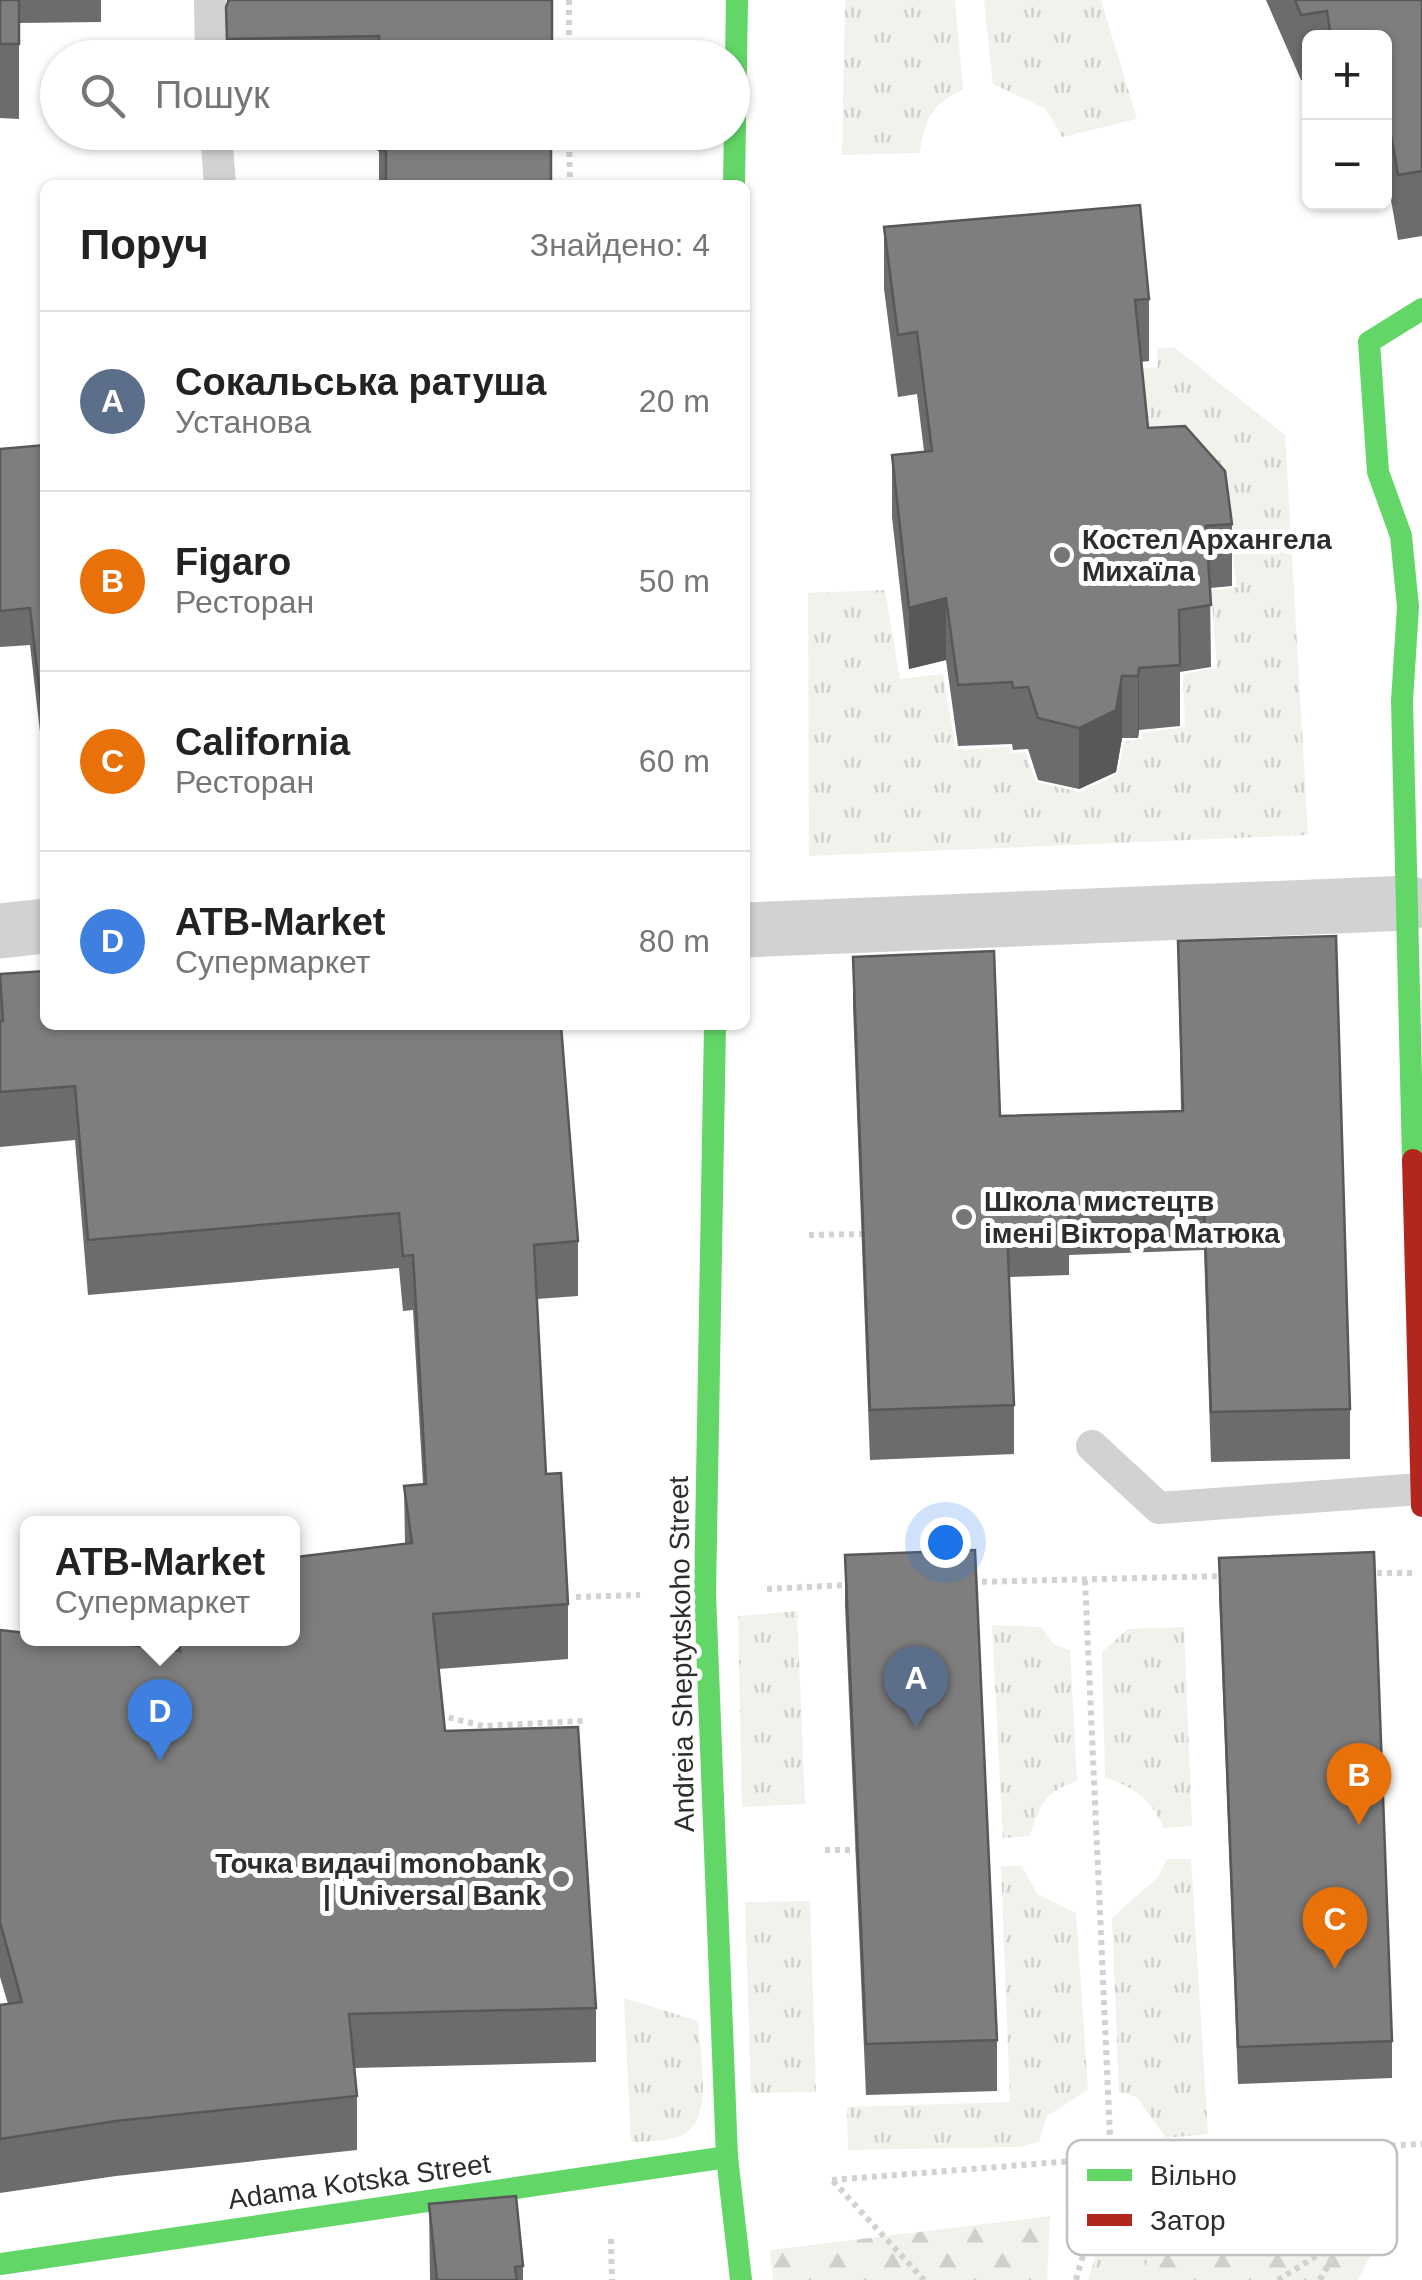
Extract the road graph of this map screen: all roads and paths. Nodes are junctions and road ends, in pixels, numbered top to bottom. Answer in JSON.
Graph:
{"nodes":[{"id":1,"x":210,"y":0,"type":"edge"},
{"id":2,"x":569,"y":0,"type":"edge"},
{"id":3,"x":737,"y":0,"type":"edge"},
{"id":4,"x":211,"y":40,"type":"edge"},
{"id":5,"x":569,"y":40,"type":"edge"},
{"id":6,"x":736,"y":40,"type":"edge"},
{"id":7,"x":217,"y":150,"type":"edge"},
{"id":8,"x":570,"y":150,"type":"edge"},
{"id":9,"x":735,"y":150,"type":"edge"},
{"id":10,"x":220,"y":180,"type":"edge"},
{"id":11,"x":570,"y":180,"type":"edge"},
{"id":12,"x":734,"y":180,"type":"edge"},
{"id":13,"x":1422,"y":309,"type":"edge"},
{"id":14,"x":1411,"y":546,"type":"edge"},
{"id":15,"x":1409,"y":904,"type":"junction"},
{"id":16,"x":40,"y":927,"type":"edge"},
{"id":17,"x":750,"y":930,"type":"edge"},
{"id":18,"x":0,"y":931,"type":"edge"},
{"id":19,"x":714,"y":1030,"type":"edge"},
{"id":20,"x":862,"y":1234,"type":"edge"},
{"id":21,"x":809,"y":1235,"type":"dead end"},
{"id":22,"x":1092,"y":1446,"type":"dead end"},
{"id":23,"x":1421,"y":1498,"type":"edge"},
{"id":24,"x":1361,"y":1573,"type":"edge"},
{"id":25,"x":1422,"y":1573,"type":"edge"},
{"id":26,"x":1243,"y":1576,"type":"edge"},
{"id":27,"x":1085,"y":1580,"type":"junction"},
{"id":28,"x":952,"y":1582,"type":"edge"},
{"id":29,"x":856,"y":1585,"type":"edge"},
{"id":30,"x":705,"y":1594,"type":"junction"},
{"id":31,"x":576,"y":1597,"type":"dead end"},
{"id":32,"x":436,"y":1714,"type":"edge"},
{"id":33,"x":586,"y":1720,"type":"dead end"},
{"id":34,"x":483,"y":1726,"type":"junction"},
{"id":35,"x":469,"y":1736,"type":"edge"},
{"id":36,"x":824,"y":1850,"type":"dead end"},
{"id":37,"x":856,"y":1850,"type":"edge"},
{"id":38,"x":1109,"y":2140,"type":"edge"},
{"id":39,"x":1422,"y":2144,"type":"edge"},
{"id":40,"x":1397,"y":2146,"type":"edge"},
{"id":41,"x":727,"y":2157,"type":"junction"},
{"id":42,"x":1067,"y":2161,"type":"edge"},
{"id":43,"x":611,"y":2238,"type":"dead end"},
{"id":44,"x":1083,"y":2255,"type":"edge"},
{"id":45,"x":1318,"y":2255,"type":"edge"},
{"id":46,"x":1334,"y":2255,"type":"edge"},
{"id":47,"x":0,"y":2264,"type":"edge"},
{"id":48,"x":612,"y":2280,"type":"edge"},
{"id":49,"x":741,"y":2280,"type":"edge"},
{"id":50,"x":924,"y":2280,"type":"edge"},
{"id":51,"x":1076,"y":2280,"type":"edge"},
{"id":52,"x":1278,"y":2280,"type":"edge"},
{"id":53,"x":1320,"y":2280,"type":"edge"}],
"edges":[{"from":1,"to":4,"type":"lane"},
{"from":2,"to":5,"type":"path"},
{"from":3,"to":6,"type":"street"},
{"from":7,"to":10,"type":"lane"},
{"from":8,"to":11,"type":"path"},
{"from":9,"to":12,"type":"street"},
{"from":13,"to":14,"type":"street"},
{"from":14,"to":15,"type":"street"},
{"from":15,"to":17,"type":"street"},
{"from":15,"to":23,"type":"street"},
{"from":16,"to":18,"type":"street"},
{"from":19,"to":30,"type":"street","name":"Andreia Sheptytskoho Street"},
{"from":20,"to":21,"type":"path"},
{"from":22,"to":23,"type":"lane"},
{"from":24,"to":25,"type":"path"},
{"from":26,"to":27,"type":"path"},
{"from":27,"to":28,"type":"path"},
{"from":27,"to":38,"type":"path"},
{"from":29,"to":30,"type":"path"},
{"from":30,"to":31,"type":"path"},
{"from":30,"to":41,"type":"street","name":"Andreia Sheptytskoho Street"},
{"from":32,"to":34,"type":"path"},
{"from":33,"to":34,"type":"path"},
{"from":34,"to":35,"type":"path"},
{"from":36,"to":37,"type":"path"},
{"from":39,"to":40,"type":"path"},
{"from":41,"to":47,"type":"street","name":"Adama Kotska Street"},
{"from":41,"to":49,"type":"street","name":"Andreia Sheptytskoho Street"},
{"from":42,"to":50,"type":"path"},
{"from":43,"to":48,"type":"path"},
{"from":44,"to":51,"type":"path"},
{"from":45,"to":52,"type":"path"},
{"from":46,"to":53,"type":"path"}]}
